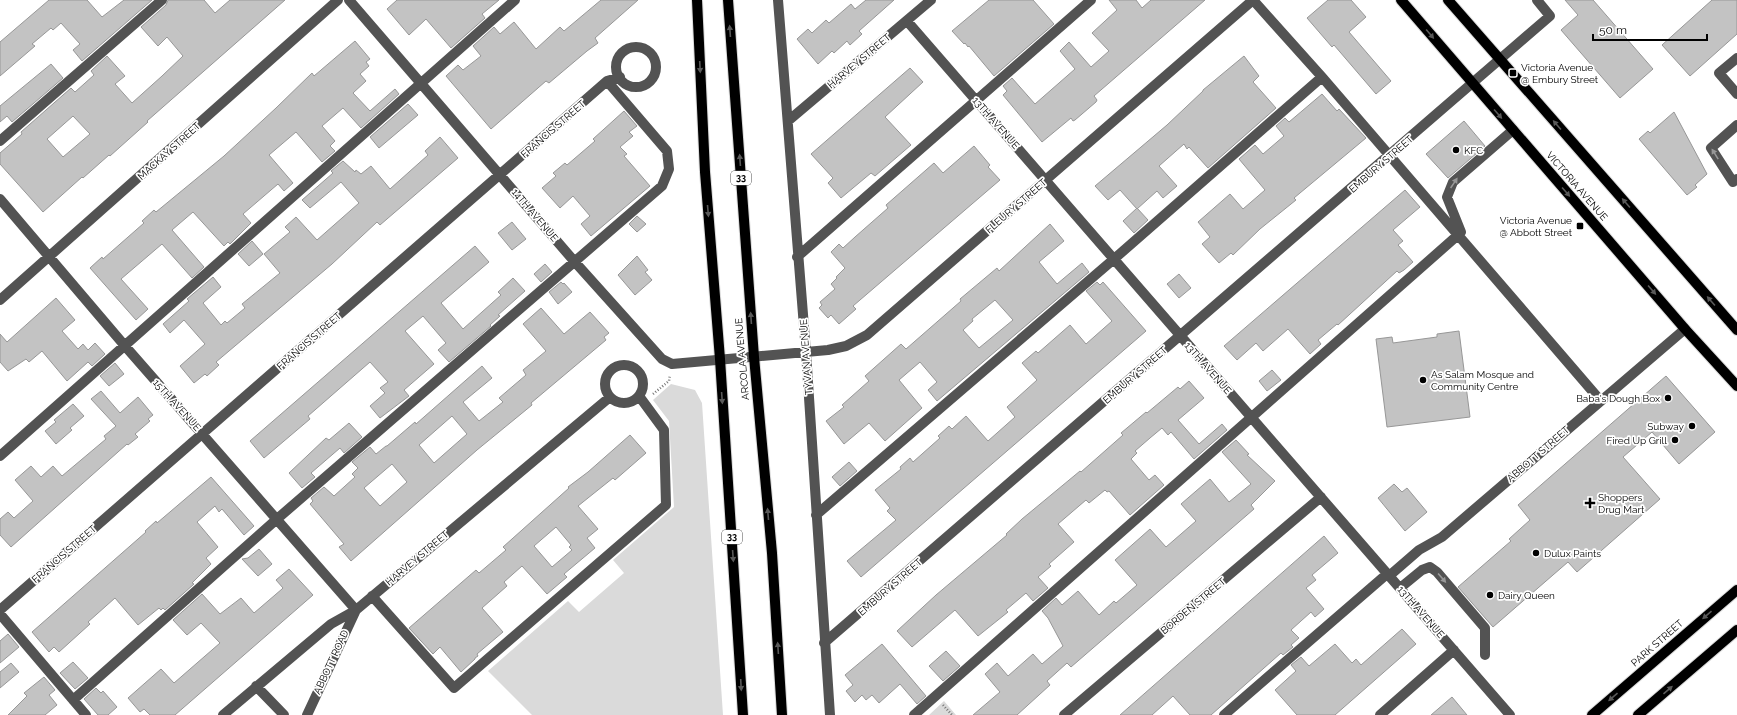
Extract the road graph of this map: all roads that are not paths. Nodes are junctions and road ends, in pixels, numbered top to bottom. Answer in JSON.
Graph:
{"nodes":[{"id":1,"x":162,"y":0,"type":"edge"},
{"id":2,"x":338,"y":0,"type":"edge"},
{"id":3,"x":349,"y":0,"type":"edge"},
{"id":4,"x":515,"y":0,"type":"edge"},
{"id":5,"x":697,"y":0,"type":"edge"},
{"id":6,"x":728,"y":0,"type":"edge"},
{"id":7,"x":778,"y":0,"type":"edge"},
{"id":8,"x":931,"y":0,"type":"edge"},
{"id":9,"x":1091,"y":0,"type":"edge"},
{"id":10,"x":1253,"y":0,"type":"edge"},
{"id":11,"x":1400,"y":0,"type":"edge"},
{"id":12,"x":1448,"y":0,"type":"edge"},
{"id":13,"x":1537,"y":0,"type":"edge"},
{"id":14,"x":907,"y":21,"type":"junction"},
{"id":15,"x":1737,"y":58,"type":"edge"},
{"id":16,"x":1500,"y":60,"type":"junction"},
{"id":17,"x":1322,"y":77,"type":"junction"},
{"id":18,"x":620,"y":78,"type":"dead end"},
{"id":19,"x":607,"y":81,"type":"junction"},
{"id":20,"x":421,"y":83,"type":"junction"},
{"id":21,"x":1473,"y":85,"type":"junction"},
{"id":22,"x":1737,"y":94,"type":"edge"},
{"id":23,"x":976,"y":100,"type":"junction"},
{"id":24,"x":788,"y":121,"type":"junction"},
{"id":25,"x":1737,"y":125,"type":"edge"},
{"id":26,"x":1513,"y":130,"type":"junction"},
{"id":27,"x":0,"y":141,"type":"edge"},
{"id":28,"x":1390,"y":156,"type":"junction"},
{"id":29,"x":500,"y":174,"type":"junction"},
{"id":30,"x":1737,"y":179,"type":"edge"},
{"id":31,"x":1046,"y":181,"type":"junction"},
{"id":32,"x":0,"y":199,"type":"edge"},
{"id":33,"x":1460,"y":233,"type":"junction"},
{"id":34,"x":797,"y":257,"type":"junction"},
{"id":35,"x":49,"y":258,"type":"junction"},
{"id":36,"x":1114,"y":260,"type":"junction"},
{"id":37,"x":574,"y":261,"type":"junction"},
{"id":38,"x":0,"y":300,"type":"edge"},
{"id":39,"x":1685,"y":329,"type":"junction"},
{"id":40,"x":1737,"y":330,"type":"edge"},
{"id":41,"x":1181,"y":336,"type":"junction"},
{"id":42,"x":125,"y":346,"type":"junction"},
{"id":43,"x":806,"y":352,"type":"junction"},
{"id":44,"x":754,"y":357,"type":"junction"},
{"id":45,"x":720,"y":359,"type":"junction"},
{"id":46,"x":1737,"y":386,"type":"edge"},
{"id":47,"x":641,"y":393,"type":"junction"},
{"id":48,"x":610,"y":397,"type":"junction"},
{"id":49,"x":1600,"y":400,"type":"junction"},
{"id":50,"x":1251,"y":417,"type":"junction"},
{"id":51,"x":203,"y":433,"type":"junction"},
{"id":52,"x":0,"y":456,"type":"edge"},
{"id":53,"x":1321,"y":497,"type":"junction"},
{"id":54,"x":816,"y":515,"type":"junction"},
{"id":55,"x":277,"y":519,"type":"junction"},
{"id":56,"x":1388,"y":575,"type":"junction"},
{"id":57,"x":1400,"y":588,"type":"junction"},
{"id":58,"x":1737,"y":590,"type":"edge"},
{"id":59,"x":372,"y":596,"type":"junction"},
{"id":60,"x":0,"y":610,"type":"edge"},
{"id":61,"x":356,"y":610,"type":"junction"},
{"id":62,"x":0,"y":614,"type":"edge"},
{"id":63,"x":1737,"y":630,"type":"edge"},
{"id":64,"x":824,"y":643,"type":"junction"},
{"id":65,"x":1454,"y":650,"type":"junction"},
{"id":66,"x":1485,"y":654,"type":"dead end"},
{"id":67,"x":256,"y":686,"type":"junction"},
{"id":68,"x":73,"y":700,"type":"junction"},
{"id":69,"x":1504,"y":713,"type":"edge"},
{"id":70,"x":86,"y":715,"type":"edge"},
{"id":71,"x":223,"y":715,"type":"edge"},
{"id":72,"x":284,"y":715,"type":"edge"},
{"id":73,"x":307,"y":715,"type":"edge"},
{"id":74,"x":743,"y":715,"type":"edge"},
{"id":75,"x":782,"y":715,"type":"edge"},
{"id":76,"x":830,"y":715,"type":"edge"},
{"id":77,"x":914,"y":715,"type":"edge"},
{"id":78,"x":1064,"y":715,"type":"edge"},
{"id":79,"x":1224,"y":715,"type":"edge"},
{"id":80,"x":1380,"y":715,"type":"edge"},
{"id":81,"x":1592,"y":715,"type":"edge"},
{"id":82,"x":1638,"y":715,"type":"edge"}],
"edges":[{"from":1,"to":27,"type":"street"},
{"from":2,"to":35,"type":"street","name":"MACKAY STREET"},
{"from":3,"to":20,"type":"street","name":"14TH AVENUE"},
{"from":4,"to":20,"type":"street"},
{"from":5,"to":45,"type":"main road","number":"33","one_way":true},
{"from":44,"to":6,"type":"main road","name":"ARCOLA AVENUE","number":"33","one_way":true},
{"from":7,"to":24,"type":"street","name":"TYVAN AVENUE"},
{"from":8,"to":14,"type":"street","name":"HARVEY STREET"},
{"from":9,"to":23,"type":"street"},
{"from":10,"to":17,"type":"street"},
{"from":10,"to":31,"type":"street","name":"FLEURY STREET"},
{"from":11,"to":21,"type":"main road","name":"VICTORIA AVENUE","one_way":true},
{"from":12,"to":16,"type":"main road"},
{"from":13,"to":16,"type":"street","name":"EMBURY STREET"},
{"from":14,"to":23,"type":"street","name":"13TH AVENUE"},
{"from":14,"to":24,"type":"street","name":"HARVEY STREET"},
{"from":15,"to":22,"type":"street"},
{"from":16,"to":21,"type":"street","name":"EMBURY STREET"},
{"from":40,"to":16,"type":"main road","one_way":true},
{"from":17,"to":28,"type":"street"},
{"from":17,"to":36,"type":"street"},
{"from":18,"to":19,"type":"street","name":"FRANCIS STREET"},
{"from":19,"to":29,"type":"street","name":"FRANCIS STREET"},
{"from":19,"to":37,"type":"street"},
{"from":20,"to":29,"type":"street","name":"14TH AVENUE"},
{"from":20,"to":42,"type":"street"},
{"from":21,"to":26,"type":"main road","name":"VICTORIA AVENUE","one_way":true},
{"from":21,"to":28,"type":"street","name":"EMBURY STREET"},
{"from":23,"to":31,"type":"street","name":"13TH AVENUE"},
{"from":23,"to":34,"type":"street"},
{"from":24,"to":34,"type":"street","name":"TYVAN AVENUE"},
{"from":30,"to":25,"type":"street","one_way":true},
{"from":33,"to":26,"type":"street","one_way":true},
{"from":26,"to":39,"type":"main road","name":"VICTORIA AVENUE","one_way":true},
{"from":28,"to":33,"type":"street"},
{"from":28,"to":41,"type":"street","name":"EMBURY STREET"},
{"from":29,"to":37,"type":"street","name":"14TH AVENUE"},
{"from":29,"to":51,"type":"street","name":"FRANCIS STREET"},
{"from":31,"to":36,"type":"street","name":"13TH AVENUE"},
{"from":31,"to":43,"type":"street","name":"FLEURY STREET"},
{"from":32,"to":35,"type":"street","name":"15TH AVENUE"},
{"from":33,"to":49,"type":"street"},
{"from":33,"to":50,"type":"street"},
{"from":34,"to":43,"type":"street","name":"TYVAN AVENUE"},
{"from":35,"to":38,"type":"street","name":"MACKAY STREET"},
{"from":35,"to":42,"type":"street","name":"15TH AVENUE"},
{"from":36,"to":41,"type":"street","name":"13TH AVENUE"},
{"from":36,"to":54,"type":"street"},
{"from":37,"to":45,"type":"street","name":"14TH AVENUE"},
{"from":37,"to":55,"type":"street"},
{"from":39,"to":46,"type":"main road","name":"VICTORIA AVENUE"},
{"from":39,"to":49,"type":"street","name":"ABBOTT STREET"},
{"from":41,"to":50,"type":"street","name":"13TH AVENUE"},
{"from":41,"to":64,"type":"street","name":"EMBURY STREET"},
{"from":42,"to":51,"type":"street","name":"15TH AVENUE"},
{"from":42,"to":52,"type":"street"},
{"from":43,"to":44,"type":"street","name":"FLEURY STREET"},
{"from":43,"to":54,"type":"street","name":"TYVAN AVENUE"},
{"from":44,"to":45,"type":"street"},
{"from":75,"to":44,"type":"main road","name":"ARCOLA AVENUE","number":"33","one_way":true},
{"from":45,"to":74,"type":"main road","number":"33","one_way":true},
{"from":47,"to":48,"type":"street"},
{"from":47,"to":48,"type":"street"},
{"from":47,"to":59,"type":"street"},
{"from":48,"to":59,"type":"street","name":"HARVEY STREET"},
{"from":49,"to":56,"type":"street","name":"ABBOTT STREET"},
{"from":50,"to":53,"type":"street","name":"13TH AVENUE"},
{"from":50,"to":77,"type":"street"},
{"from":51,"to":55,"type":"street","name":"15TH AVENUE"},
{"from":51,"to":60,"type":"street","name":"FRANCIS STREET"},
{"from":53,"to":56,"type":"street","name":"13TH AVENUE"},
{"from":53,"to":78,"type":"street","name":"BORDEN STREET"},
{"from":54,"to":64,"type":"street","name":"TYVAN AVENUE"},
{"from":55,"to":61,"type":"street","name":"15TH AVENUE"},
{"from":55,"to":68,"type":"street"},
{"from":56,"to":57,"type":"street","name":"13TH AVENUE"},
{"from":56,"to":79,"type":"street","name":"ABBOTT STREET"},
{"from":57,"to":65,"type":"street","name":"13TH AVENUE"},
{"from":57,"to":66,"type":"street","one_way":true},
{"from":58,"to":81,"type":"main road","name":"PARK STREET","one_way":true},
{"from":59,"to":61,"type":"street","name":"HARVEY STREET"},
{"from":61,"to":67,"type":"street","name":"HARVEY STREET"},
{"from":61,"to":73,"type":"street","name":"ABBOTT ROAD"},
{"from":62,"to":68,"type":"street"},
{"from":82,"to":63,"type":"main road","one_way":true},
{"from":64,"to":76,"type":"street","name":"TYVAN AVENUE"},
{"from":65,"to":69,"type":"street","name":"13TH AVENUE"},
{"from":65,"to":80,"type":"street"},
{"from":67,"to":71,"type":"street","name":"HARVEY STREET"},
{"from":67,"to":72,"type":"street"},
{"from":68,"to":70,"type":"street"}]}
